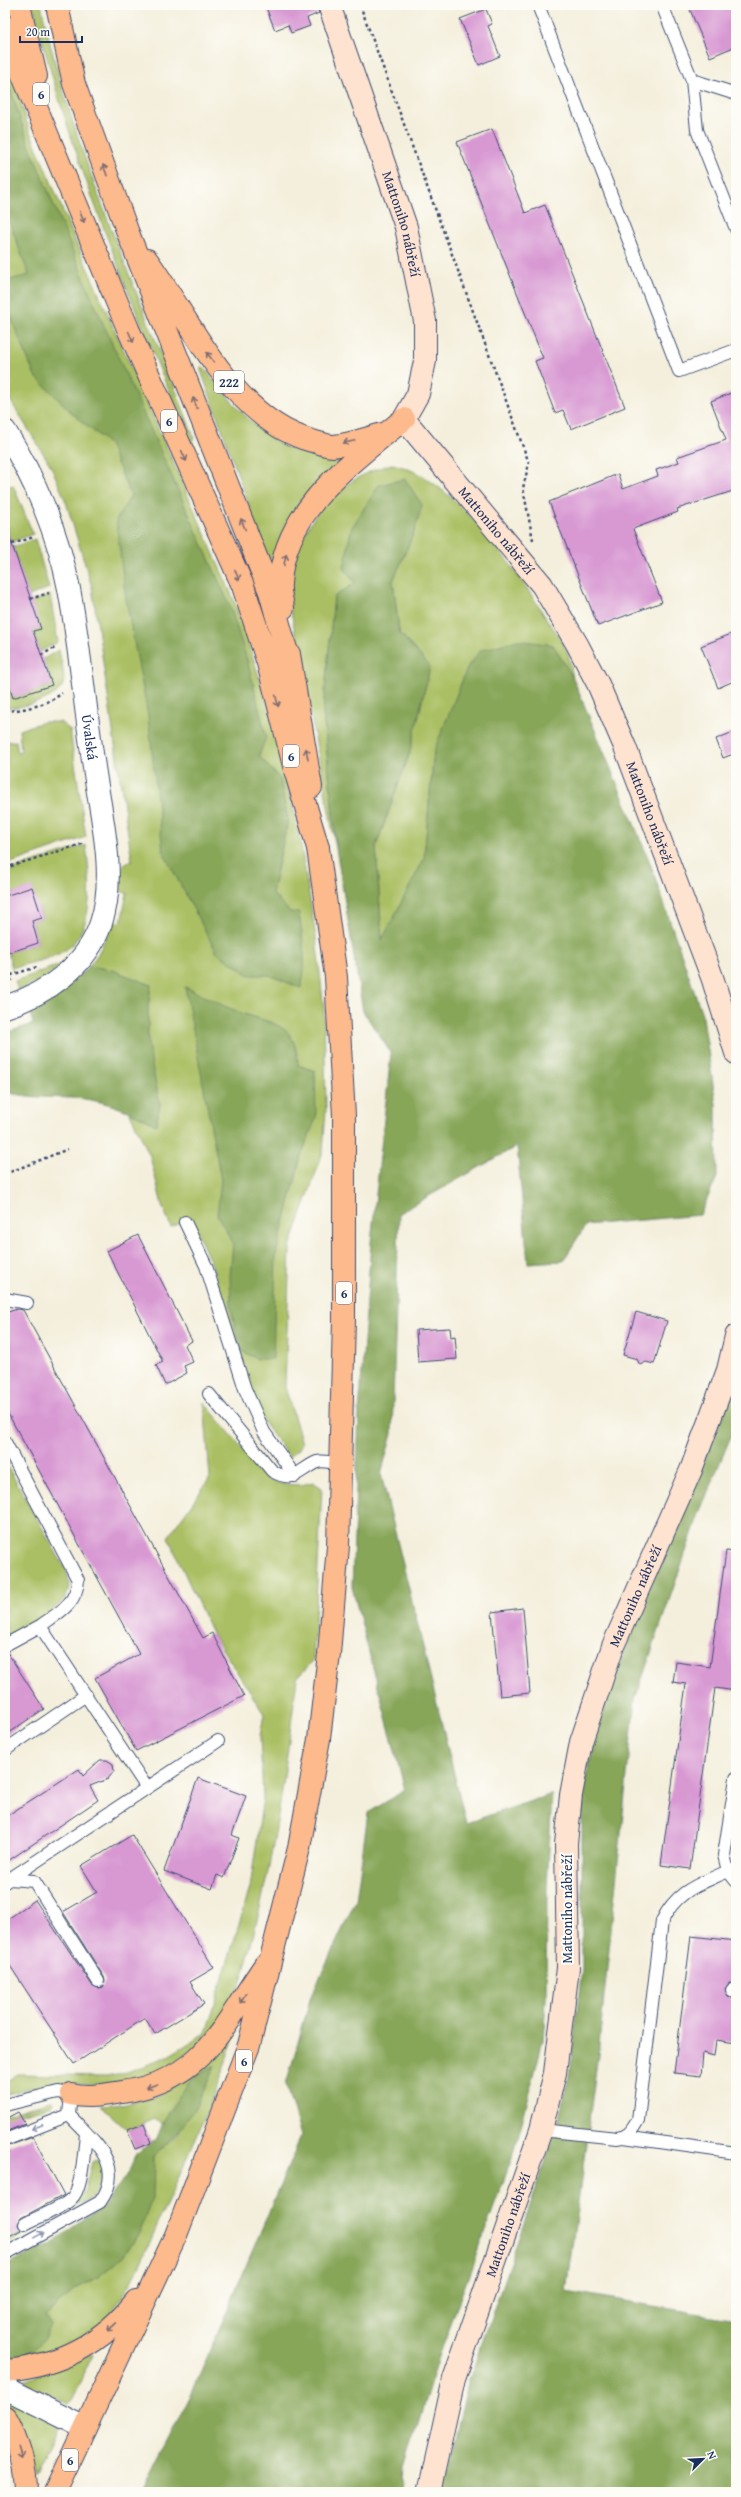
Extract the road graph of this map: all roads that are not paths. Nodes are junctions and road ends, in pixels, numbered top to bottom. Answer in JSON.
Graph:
{"nodes":[{"id":1,"x":19,"y":5,"type":"edge"},
{"id":2,"x":57,"y":5,"type":"edge"},
{"id":3,"x":329,"y":5,"type":"edge"},
{"id":4,"x":538,"y":5,"type":"edge"},
{"id":5,"x":662,"y":5,"type":"edge"},
{"id":6,"x":5,"y":27,"type":"edge"},
{"id":7,"x":692,"y":80,"type":"junction"},
{"id":8,"x":736,"y":94,"type":"edge"},
{"id":9,"x":67,"y":181,"type":"junction"},
{"id":10,"x":736,"y":229,"type":"edge"},
{"id":11,"x":128,"y":233,"type":"junction"},
{"id":12,"x":736,"y":350,"type":"edge"},
{"id":13,"x":404,"y":419,"type":"junction"},
{"id":14,"x":5,"y":431,"type":"edge"},
{"id":15,"x":386,"y":433,"type":"junction"},
{"id":16,"x":291,"y":667,"type":"junction"},
{"id":17,"x":318,"y":848,"type":"junction"},
{"id":18,"x":5,"y":1007,"type":"edge"},
{"id":19,"x":736,"y":1053,"type":"edge"},
{"id":20,"x":185,"y":1222,"type":"dead end"},
{"id":21,"x":5,"y":1299,"type":"edge"},
{"id":22,"x":27,"y":1303,"type":"dead end"},
{"id":23,"x":736,"y":1336,"type":"edge"},
{"id":24,"x":209,"y":1394,"type":"dead end"},
{"id":25,"x":5,"y":1442,"type":"edge"},
{"id":26,"x":342,"y":1464,"type":"junction"},
{"id":27,"x":295,"y":1476,"type":"junction"},
{"id":28,"x":40,"y":1626,"type":"junction"},
{"id":29,"x":5,"y":1646,"type":"edge"},
{"id":30,"x":86,"y":1696,"type":"junction"},
{"id":31,"x":218,"y":1741,"type":"dead end"},
{"id":32,"x":5,"y":1750,"type":"edge"},
{"id":33,"x":736,"y":1778,"type":"edge"},
{"id":34,"x":146,"y":1788,"type":"junction"},
{"id":35,"x":728,"y":1871,"type":"junction"},
{"id":36,"x":7,"y":1881,"type":"edge"},
{"id":37,"x":736,"y":1881,"type":"edge"},
{"id":38,"x":273,"y":1954,"type":"junction"},
{"id":39,"x":98,"y":1981,"type":"dead end"},
{"id":40,"x":70,"y":2104,"type":"junction"},
{"id":41,"x":5,"y":2105,"type":"edge"},
{"id":42,"x":541,"y":2130,"type":"junction"},
{"id":43,"x":86,"y":2134,"type":"junction"},
{"id":44,"x":624,"y":2137,"type":"junction"},
{"id":45,"x":5,"y":2140,"type":"edge"},
{"id":46,"x":736,"y":2153,"type":"edge"},
{"id":47,"x":24,"y":2224,"type":"dead end"},
{"id":48,"x":5,"y":2254,"type":"edge"},
{"id":49,"x":156,"y":2276,"type":"junction"},
{"id":50,"x":5,"y":2371,"type":"edge"},
{"id":51,"x":5,"y":2388,"type":"edge"},
{"id":52,"x":5,"y":2417,"type":"edge"},
{"id":53,"x":84,"y":2428,"type":"junction"},
{"id":54,"x":26,"y":2492,"type":"edge"},
{"id":55,"x":55,"y":2492,"type":"edge"},
{"id":56,"x":429,"y":2492,"type":"edge"}],
"edges":[{"from":1,"to":9,"type":"main road","number":"6"},
{"from":11,"to":2,"type":"main road","number":"6","one_way":true},
{"from":3,"to":13,"type":"main road","name":"Mattoniho nábřeží","number":"222"},
{"from":4,"to":12,"type":"lane"},
{"from":5,"to":7,"type":"lane"},
{"from":6,"to":9,"type":"main road"},
{"from":7,"to":8,"type":"lane"},
{"from":7,"to":10,"type":"lane"},
{"from":9,"to":17,"type":"main road","number":"6","one_way":true},
{"from":15,"to":11,"type":"main road","number":"222","one_way":true},
{"from":16,"to":11,"type":"main road","number":"6","one_way":true},
{"from":13,"to":15,"type":"main road","number":"222"},
{"from":13,"to":19,"type":"main road","name":"Mattoniho nábřeží"},
{"from":14,"to":18,"type":"street","name":"Úvalská"},
{"from":16,"to":15,"type":"main road","one_way":true},
{"from":17,"to":16,"type":"main road","number":"6","one_way":true},
{"from":17,"to":26,"type":"main road","number":"6"},
{"from":20,"to":27,"type":"lane"},
{"from":21,"to":22,"type":"lane"},
{"from":23,"to":42,"type":"main road","name":"Mattoniho nábřeží"},
{"from":24,"to":27,"type":"lane"},
{"from":25,"to":28,"type":"lane"},
{"from":26,"to":27,"type":"lane"},
{"from":26,"to":38,"type":"main road","number":"6"},
{"from":28,"to":29,"type":"lane"},
{"from":28,"to":30,"type":"lane"},
{"from":30,"to":32,"type":"lane"},
{"from":30,"to":34,"type":"lane"},
{"from":31,"to":34,"type":"lane"},
{"from":33,"to":35,"type":"lane"},
{"from":34,"to":36,"type":"lane"},
{"from":35,"to":37,"type":"lane"},
{"from":35,"to":44,"type":"lane"},
{"from":36,"to":39,"type":"lane"},
{"from":38,"to":40,"type":"main road","one_way":true},
{"from":38,"to":49,"type":"main road","number":"6"},
{"from":40,"to":41,"type":"lane"},
{"from":40,"to":43,"type":"lane"},
{"from":40,"to":45,"type":"lane","one_way":true},
{"from":42,"to":44,"type":"lane"},
{"from":42,"to":56,"type":"main road","name":"Mattoniho nábřeží"},
{"from":43,"to":47,"type":"lane"},
{"from":48,"to":43,"type":"lane","one_way":true},
{"from":44,"to":46,"type":"lane"},
{"from":49,"to":50,"type":"main road","one_way":true},
{"from":49,"to":53,"type":"main road","number":"6"},
{"from":51,"to":53,"type":"street"},
{"from":52,"to":54,"type":"main road","one_way":true},
{"from":53,"to":55,"type":"main road","number":"6"}]}
